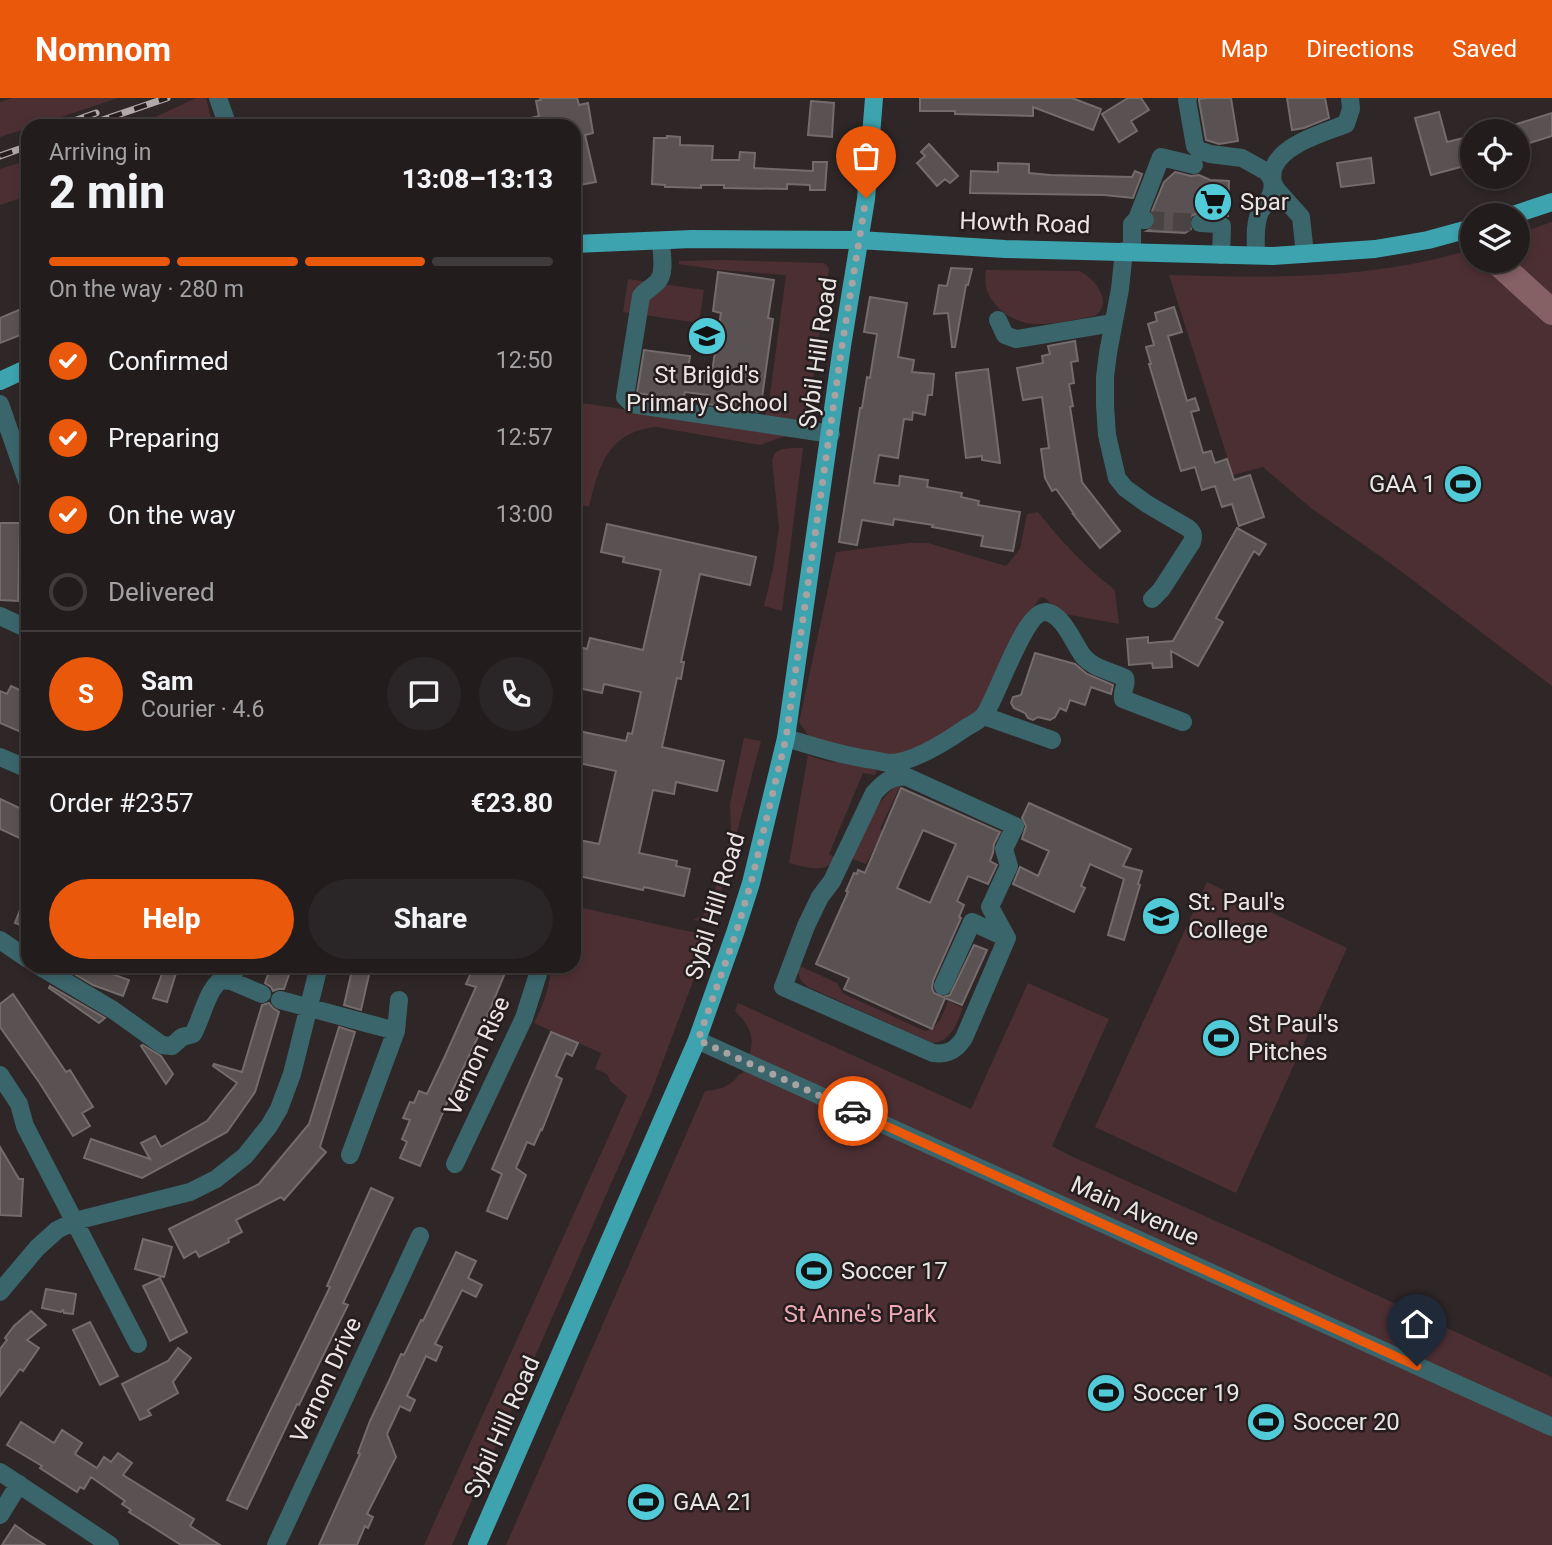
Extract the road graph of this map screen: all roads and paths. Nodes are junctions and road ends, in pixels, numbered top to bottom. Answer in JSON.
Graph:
{"nodes":[{"id":1,"x":218,"y":98,"type":"edge"},
{"id":2,"x":874,"y":98,"type":"edge"},
{"id":3,"x":1188,"y":98,"type":"edge"},
{"id":4,"x":1349,"y":98,"type":"edge"},
{"id":5,"x":226,"y":119,"type":"edge"},
{"id":6,"x":1194,"y":165,"type":"dead end"},
{"id":7,"x":1273,"y":181,"type":"junction"},
{"id":8,"x":1552,"y":202,"type":"edge"},
{"id":9,"x":1530,"y":209,"type":"edge"},
{"id":10,"x":1200,"y":223,"type":"tunnel mouth"},
{"id":11,"x":1460,"y":231,"type":"edge"},
{"id":12,"x":661,"y":240,"type":"junction"},
{"id":13,"x":859,"y":240,"type":"junction"},
{"id":14,"x":581,"y":244,"type":"edge"},
{"id":15,"x":1128,"y":251,"type":"junction"},
{"id":16,"x":1305,"y":254,"type":"junction"},
{"id":17,"x":1221,"y":255,"type":"junction"},
{"id":18,"x":1256,"y":255,"type":"junction"},
{"id":19,"x":998,"y":320,"type":"dead end"},
{"id":20,"x":1113,"y":323,"type":"junction"},
{"id":21,"x":21,"y":371,"type":"edge"},
{"id":22,"x":0,"y":381,"type":"edge"},
{"id":23,"x":0,"y":404,"type":"edge"},
{"id":24,"x":831,"y":434,"type":"junction"},
{"id":25,"x":21,"y":464,"type":"edge"},
{"id":26,"x":1152,"y":599,"type":"dead end"},
{"id":27,"x":0,"y":616,"type":"edge"},
{"id":28,"x":21,"y":626,"type":"edge"},
{"id":29,"x":984,"y":716,"type":"junction"},
{"id":30,"x":1183,"y":722,"type":"dead end"},
{"id":31,"x":786,"y":738,"type":"junction"},
{"id":32,"x":1052,"y":740,"type":"dead end"},
{"id":33,"x":0,"y":757,"type":"edge"},
{"id":34,"x":21,"y":766,"type":"edge"},
{"id":35,"x":1007,"y":938,"type":"junction"},
{"id":36,"x":0,"y":940,"type":"edge"},
{"id":37,"x":21,"y":954,"type":"edge"},
{"id":38,"x":51,"y":973,"type":"edge"},
{"id":39,"x":317,"y":973,"type":"edge"},
{"id":40,"x":538,"y":973,"type":"edge"},
{"id":41,"x":234,"y":974,"type":"edge"},
{"id":42,"x":943,"y":986,"type":"dead end"},
{"id":43,"x":262,"y":994,"type":"dead end"},
{"id":44,"x":280,"y":1000,"type":"dead end"},
{"id":45,"x":400,"y":1000,"type":"dead end"},
{"id":46,"x":310,"y":1007,"type":"junction"},
{"id":47,"x":396,"y":1031,"type":"junction"},
{"id":48,"x":698,"y":1040,"type":"junction"},
{"id":49,"x":0,"y":1075,"type":"edge"},
{"id":50,"x":350,"y":1155,"type":"dead end"},
{"id":51,"x":455,"y":1164,"type":"dead end"},
{"id":52,"x":75,"y":1221,"type":"junction"},
{"id":53,"x":420,"y":1236,"type":"dead end"},
{"id":54,"x":0,"y":1292,"type":"edge"},
{"id":55,"x":138,"y":1344,"type":"dead end"},
{"id":56,"x":1552,"y":1427,"type":"edge"},
{"id":57,"x":0,"y":1472,"type":"edge"},
{"id":58,"x":19,"y":1485,"type":"junction"},
{"id":59,"x":0,"y":1515,"type":"edge"},
{"id":60,"x":110,"y":1545,"type":"edge"},
{"id":61,"x":276,"y":1545,"type":"edge"},
{"id":62,"x":477,"y":1545,"type":"edge"}],
"edges":[{"from":1,"to":5,"type":"street"},
{"from":2,"to":13,"type":"main road","name":"Sybil Hill Road"},
{"from":3,"to":7,"type":"street"},
{"from":4,"to":7,"type":"street"},
{"from":6,"to":15,"type":"street"},
{"from":7,"to":16,"type":"street"},
{"from":7,"to":18,"type":"street"},
{"from":8,"to":9,"type":"main road"},
{"from":10,"to":17,"type":"street"},
{"from":11,"to":16,"type":"main road","name":"Howth Road"},
{"from":12,"to":13,"type":"main road","name":"Howth Road"},
{"from":12,"to":14,"type":"main road","name":"Howth Road"},
{"from":12,"to":24,"type":"street"},
{"from":13,"to":15,"type":"main road","name":"Howth Road"},
{"from":13,"to":24,"type":"main road","name":"Sybil Hill Road"},
{"from":15,"to":17,"type":"main road","name":"Howth Road"},
{"from":15,"to":20,"type":"street"},
{"from":16,"to":18,"type":"main road","name":"Howth Road"},
{"from":17,"to":18,"type":"main road","name":"Howth Road"},
{"from":19,"to":20,"type":"street"},
{"from":20,"to":26,"type":"street"},
{"from":21,"to":22,"type":"main road"},
{"from":23,"to":25,"type":"street"},
{"from":24,"to":31,"type":"main road","name":"Sybil Hill Road"},
{"from":27,"to":28,"type":"street"},
{"from":29,"to":30,"type":"street"},
{"from":29,"to":31,"type":"street"},
{"from":29,"to":32,"type":"street"},
{"from":31,"to":48,"type":"main road","name":"Sybil Hill Road"},
{"from":33,"to":34,"type":"street"},
{"from":35,"to":35,"type":"street"},
{"from":35,"to":42,"type":"street"},
{"from":36,"to":37,"type":"street"},
{"from":38,"to":41,"type":"street"},
{"from":39,"to":46,"type":"street"},
{"from":40,"to":51,"type":"street","name":"Vernon Rise"},
{"from":41,"to":43,"type":"street"},
{"from":44,"to":46,"type":"street"},
{"from":45,"to":47,"type":"street"},
{"from":46,"to":47,"type":"street"},
{"from":46,"to":52,"type":"street"},
{"from":47,"to":50,"type":"street"},
{"from":48,"to":56,"type":"street","name":"Main Avenue"},
{"from":48,"to":62,"type":"main road","name":"Sybil Hill Road"},
{"from":49,"to":52,"type":"street"},
{"from":52,"to":54,"type":"street"},
{"from":52,"to":55,"type":"street"},
{"from":53,"to":61,"type":"street","name":"Vernon Drive"},
{"from":57,"to":58,"type":"street"},
{"from":58,"to":59,"type":"street"},
{"from":58,"to":60,"type":"street"}]}
